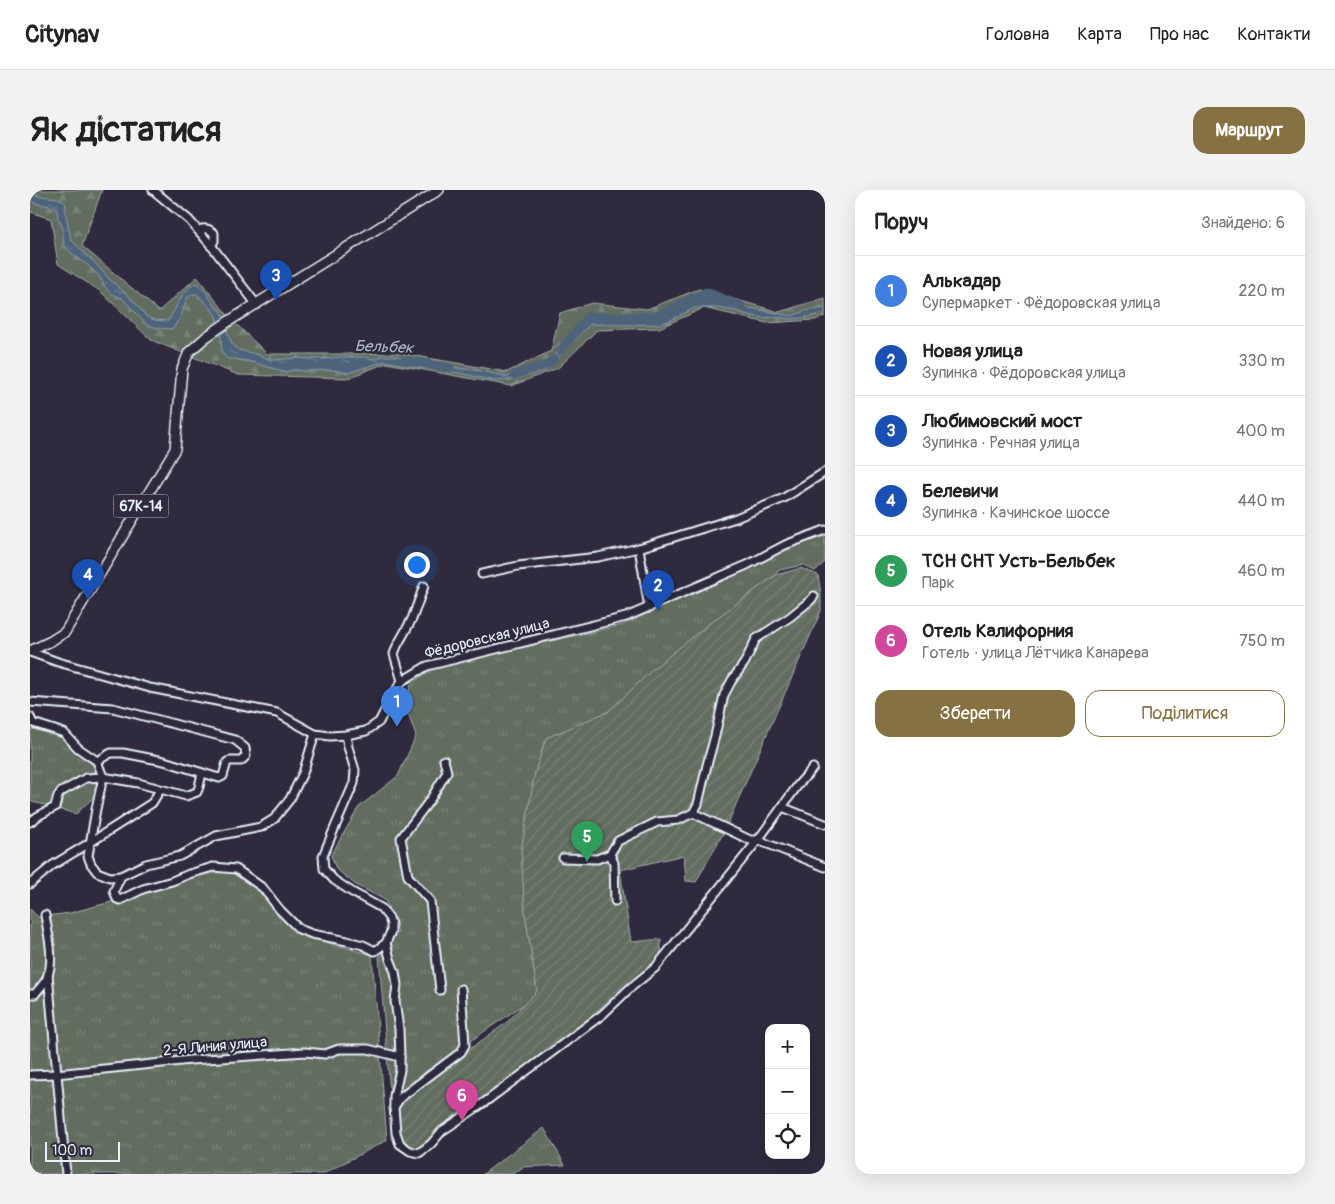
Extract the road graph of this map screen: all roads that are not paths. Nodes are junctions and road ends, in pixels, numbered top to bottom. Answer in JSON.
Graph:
{"nodes":[{"id":1,"x":153,"y":190,"type":"edge"},
{"id":2,"x":439,"y":190,"type":"edge"},
{"id":3,"x":257,"y":305,"type":"junction"},
{"id":4,"x":825,"y":472,"type":"edge"},
{"id":5,"x":825,"y":530,"type":"edge"},
{"id":6,"x":639,"y":548,"type":"junction"},
{"id":7,"x":482,"y":574,"type":"dead end"},
{"id":8,"x":424,"y":586,"type":"dead end"},
{"id":9,"x":814,"y":596,"type":"dead end"},
{"id":10,"x":649,"y":608,"type":"junction"},
{"id":11,"x":30,"y":651,"type":"edge"},
{"id":12,"x":402,"y":681,"type":"junction"},
{"id":13,"x":30,"y":702,"type":"edge"},
{"id":14,"x":30,"y":717,"type":"edge"},
{"id":15,"x":314,"y":734,"type":"junction"},
{"id":16,"x":346,"y":735,"type":"junction"},
{"id":17,"x":444,"y":760,"type":"dead end"},
{"id":18,"x":97,"y":761,"type":"junction"},
{"id":19,"x":813,"y":768,"type":"dead end"},
{"id":20,"x":202,"y":772,"type":"junction"},
{"id":21,"x":104,"y":776,"type":"junction"},
{"id":22,"x":160,"y":790,"type":"junction"},
{"id":23,"x":782,"y":807,"type":"junction"},
{"id":24,"x":693,"y":813,"type":"junction"},
{"id":25,"x":30,"y":822,"type":"edge"},
{"id":26,"x":825,"y":824,"type":"edge"},
{"id":27,"x":758,"y":840,"type":"junction"},
{"id":28,"x":91,"y":842,"type":"junction"},
{"id":29,"x":610,"y":854,"type":"junction"},
{"id":30,"x":563,"y":858,"type":"dead end"},
{"id":31,"x":825,"y":867,"type":"edge"},
{"id":32,"x":121,"y":876,"type":"junction"},
{"id":33,"x":30,"y":884,"type":"edge"},
{"id":34,"x":615,"y":901,"type":"dead end"},
{"id":35,"x":45,"y":915,"type":"dead end"},
{"id":36,"x":386,"y":944,"type":"junction"},
{"id":37,"x":48,"y":974,"type":"junction"},
{"id":38,"x":461,"y":989,"type":"dead end"},
{"id":39,"x":440,"y":990,"type":"dead end"},
{"id":40,"x":30,"y":994,"type":"edge"},
{"id":41,"x":400,"y":1058,"type":"junction"},
{"id":42,"x":56,"y":1074,"type":"junction"},
{"id":43,"x":30,"y":1075,"type":"edge"},
{"id":44,"x":394,"y":1107,"type":"junction"},
{"id":45,"x":66,"y":1174,"type":"edge"}],
"edges":[{"from":1,"to":3,"type":"street"},
{"from":2,"to":3,"type":"main road","number":"67К-14"},
{"from":3,"to":11,"type":"main road","number":"67К-14"},
{"from":4,"to":6,"type":"street"},
{"from":5,"to":10,"type":"street","name":"Фёдоровская улица"},
{"from":6,"to":7,"type":"street"},
{"from":6,"to":10,"type":"street"},
{"from":8,"to":12,"type":"street"},
{"from":9,"to":24,"type":"street"},
{"from":10,"to":12,"type":"street","name":"Фёдоровская улица"},
{"from":11,"to":15,"type":"street","name":"Фёдоровская улица"},
{"from":12,"to":16,"type":"street","name":"Фёдоровская улица"},
{"from":13,"to":20,"type":"street"},
{"from":14,"to":18,"type":"street"},
{"from":15,"to":16,"type":"street","name":"Фёдоровская улица"},
{"from":15,"to":32,"type":"street"},
{"from":16,"to":36,"type":"street"},
{"from":17,"to":39,"type":"street"},
{"from":18,"to":20,"type":"street"},
{"from":18,"to":21,"type":"street"},
{"from":19,"to":23,"type":"street"},
{"from":20,"to":22,"type":"street"},
{"from":21,"to":22,"type":"street"},
{"from":21,"to":25,"type":"street"},
{"from":21,"to":28,"type":"street"},
{"from":22,"to":28,"type":"street"},
{"from":23,"to":26,"type":"street"},
{"from":23,"to":27,"type":"street"},
{"from":24,"to":27,"type":"street"},
{"from":24,"to":29,"type":"street"},
{"from":27,"to":31,"type":"street"},
{"from":27,"to":44,"type":"street"},
{"from":28,"to":32,"type":"street"},
{"from":28,"to":33,"type":"street"},
{"from":29,"to":30,"type":"street"},
{"from":29,"to":34,"type":"street"},
{"from":32,"to":36,"type":"street"},
{"from":35,"to":37,"type":"street"},
{"from":36,"to":41,"type":"street"},
{"from":37,"to":40,"type":"street"},
{"from":37,"to":42,"type":"street"},
{"from":38,"to":44,"type":"street"},
{"from":41,"to":42,"type":"street","name":"2-Я Линия улица"},
{"from":41,"to":44,"type":"street"},
{"from":42,"to":43,"type":"street","name":"2-Я Линия улица"},
{"from":42,"to":45,"type":"street"}]}
